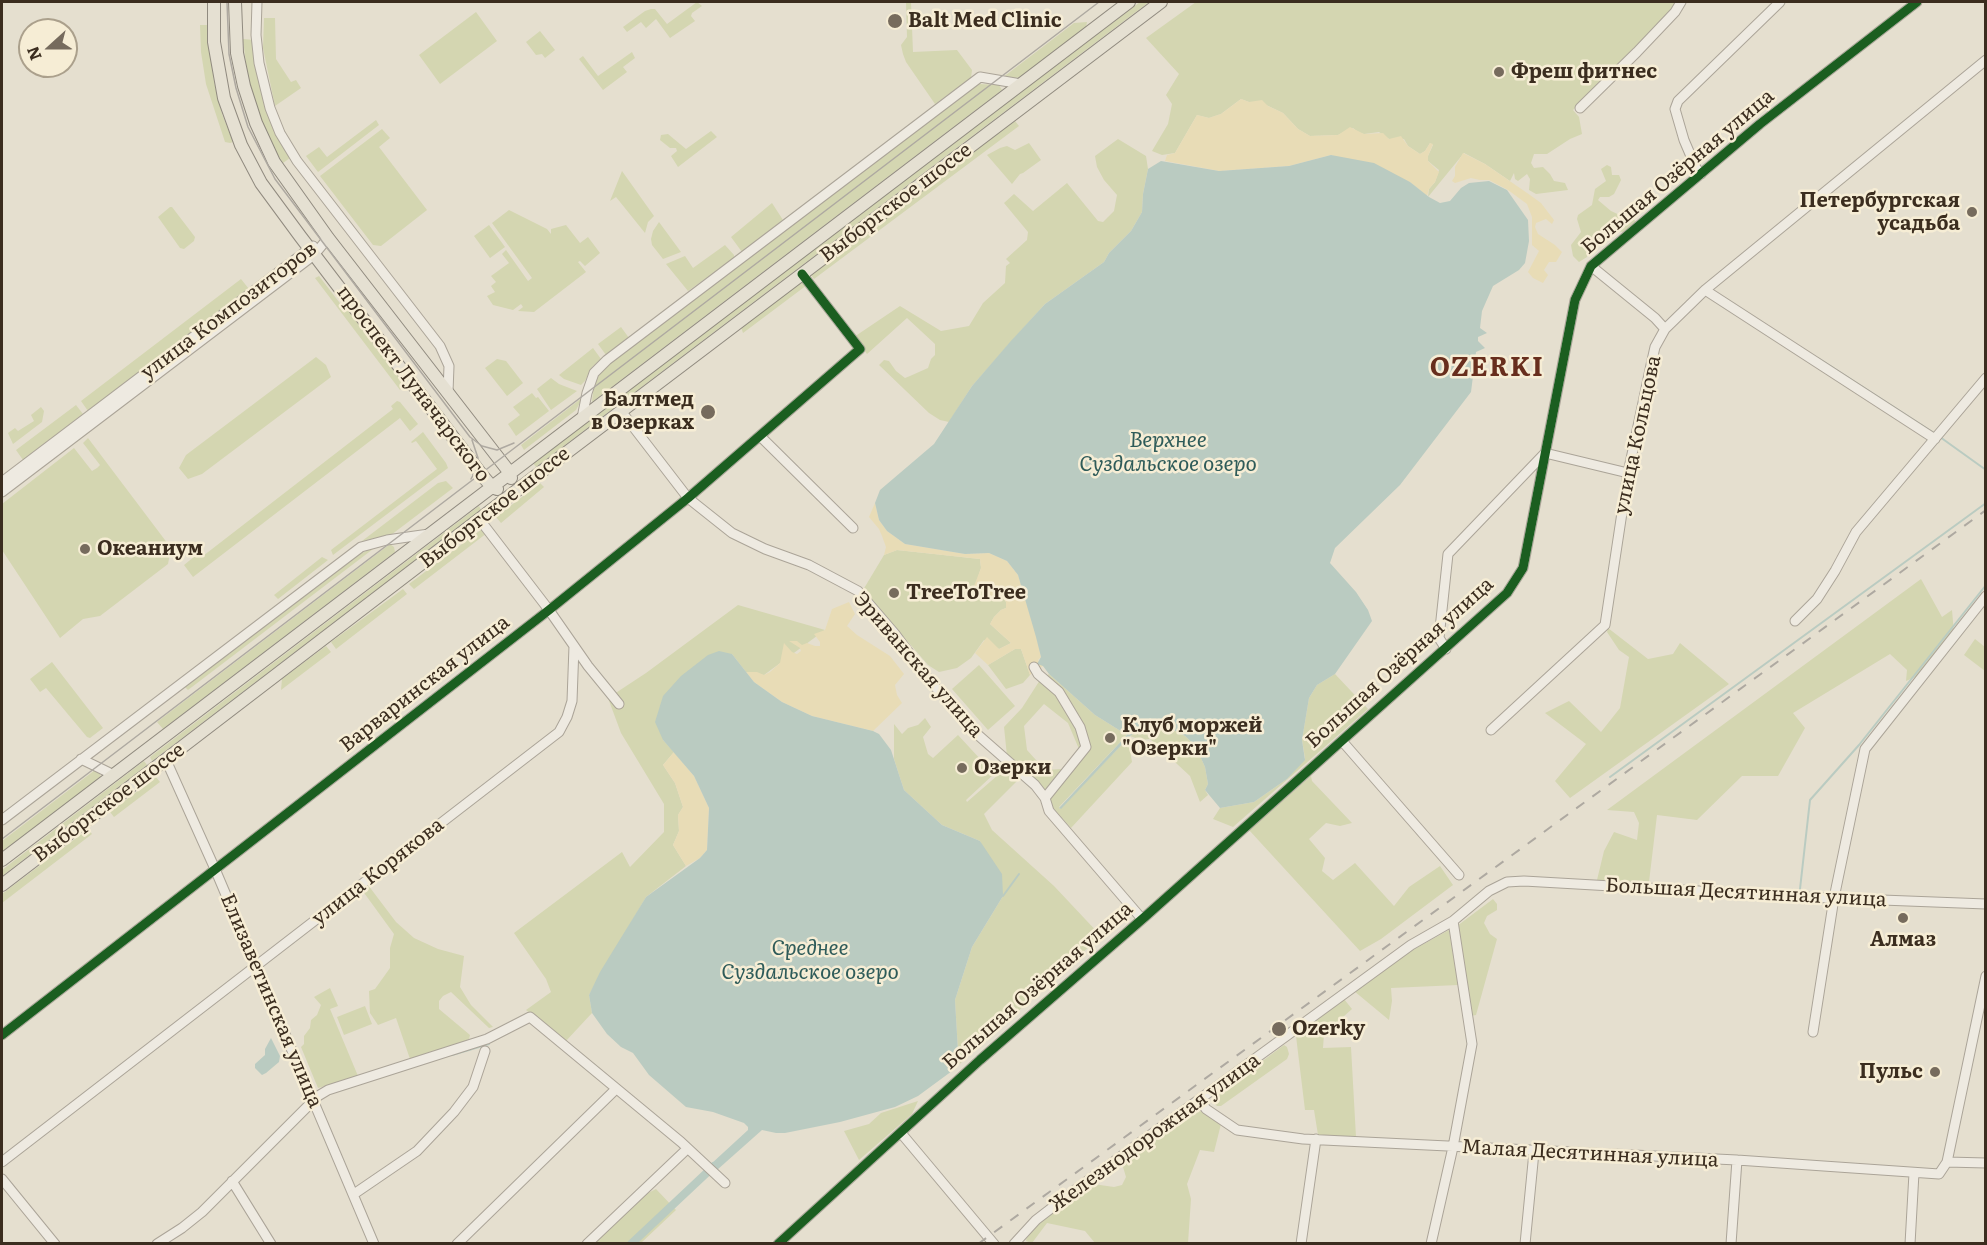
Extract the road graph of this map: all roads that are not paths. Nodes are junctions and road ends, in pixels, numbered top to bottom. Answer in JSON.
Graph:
{"nodes":[{"id":1,"x":214,"y":2,"type":"edge"},
{"id":2,"x":236,"y":2,"type":"edge"},
{"id":3,"x":257,"y":2,"type":"edge"},
{"id":4,"x":1129,"y":2,"type":"edge"},
{"id":5,"x":1161,"y":2,"type":"edge"},
{"id":6,"x":1681,"y":2,"type":"edge"},
{"id":7,"x":1780,"y":2,"type":"edge"},
{"id":8,"x":1917,"y":2,"type":"edge"},
{"id":9,"x":1986,"y":60,"type":"edge"},
{"id":10,"x":1021,"y":84,"type":"junction"},
{"id":11,"x":1580,"y":108,"type":"dead end"},
{"id":12,"x":1701,"y":174,"type":"junction"},
{"id":13,"x":328,"y":238,"type":"junction"},
{"id":14,"x":311,"y":252,"type":"junction"},
{"id":15,"x":1591,"y":266,"type":"junction"},
{"id":16,"x":802,"y":274,"type":"junction"},
{"id":17,"x":1706,"y":290,"type":"junction"},
{"id":18,"x":1665,"y":329,"type":"junction"},
{"id":19,"x":1986,"y":378,"type":"edge"},
{"id":20,"x":448,"y":392,"type":"junction"},
{"id":21,"x":621,"y":411,"type":"junction"},
{"id":22,"x":582,"y":418,"type":"junction"},
{"id":23,"x":760,"y":436,"type":"junction"},
{"id":24,"x":1935,"y":439,"type":"junction"},
{"id":25,"x":1545,"y":453,"type":"junction"},
{"id":26,"x":510,"y":473,"type":"junction"},
{"id":27,"x":1628,"y":473,"type":"junction"},
{"id":28,"x":4,"y":483,"type":"edge"},
{"id":29,"x":492,"y":487,"type":"junction"},
{"id":30,"x":512,"y":494,"type":"junction"},
{"id":31,"x":688,"y":498,"type":"junction"},
{"id":32,"x":480,"y":520,"type":"junction"},
{"id":33,"x":853,"y":528,"type":"dead end"},
{"id":34,"x":431,"y":534,"type":"junction"},
{"id":35,"x":1986,"y":596,"type":"edge"},
{"id":36,"x":549,"y":610,"type":"junction"},
{"id":37,"x":1795,"y":621,"type":"dead end"},
{"id":38,"x":574,"y":646,"type":"junction"},
{"id":39,"x":1446,"y":649,"type":"junction"},
{"id":40,"x":1034,"y":667,"type":"dead end"},
{"id":41,"x":619,"y":704,"type":"dead end"},
{"id":42,"x":1491,"y":729,"type":"dead end"},
{"id":43,"x":1342,"y":741,"type":"junction"},
{"id":44,"x":81,"y":759,"type":"junction"},
{"id":45,"x":166,"y":760,"type":"junction"},
{"id":46,"x":114,"y":775,"type":"junction"},
{"id":47,"x":1045,"y":798,"type":"junction"},
{"id":48,"x":2,"y":820,"type":"edge"},
{"id":49,"x":2,"y":860,"type":"edge"},
{"id":50,"x":215,"y":869,"type":"junction"},
{"id":51,"x":1459,"y":875,"type":"dead end"},
{"id":52,"x":1507,"y":882,"type":"joint"},
{"id":53,"x":2,"y":885,"type":"edge"},
{"id":54,"x":1834,"y":898,"type":"junction"},
{"id":55,"x":1986,"y":904,"type":"edge"},
{"id":56,"x":1142,"y":919,"type":"junction"},
{"id":57,"x":1453,"y":921,"type":"junction"},
{"id":58,"x":256,"y":966,"type":"junction"},
{"id":59,"x":1985,"y":979,"type":"edge"},
{"id":60,"x":1813,"y":1032,"type":"dead end"},
{"id":61,"x":2,"y":1035,"type":"edge"},
{"id":62,"x":485,"y":1050,"type":"dead end"},
{"id":63,"x":616,"y":1089,"type":"junction"},
{"id":64,"x":313,"y":1100,"type":"junction"},
{"id":65,"x":1200,"y":1100,"type":"junction"},
{"id":66,"x":1191,"y":1107,"type":"junction"},
{"id":67,"x":1206,"y":1109,"type":"junction"},
{"id":68,"x":901,"y":1133,"type":"junction"},
{"id":69,"x":1316,"y":1139,"type":"junction"},
{"id":70,"x":1453,"y":1147,"type":"junction"},
{"id":71,"x":687,"y":1149,"type":"junction"},
{"id":72,"x":1534,"y":1152,"type":"junction"},
{"id":73,"x":1737,"y":1160,"type":"junction"},
{"id":74,"x":2,"y":1162,"type":"edge"},
{"id":75,"x":1947,"y":1162,"type":"junction"},
{"id":76,"x":1986,"y":1163,"type":"edge"},
{"id":77,"x":1914,"y":1173,"type":"junction"},
{"id":78,"x":2,"y":1179,"type":"edge"},
{"id":79,"x":721,"y":1180,"type":"dead end"},
{"id":80,"x":232,"y":1181,"type":"junction"},
{"id":81,"x":354,"y":1194,"type":"junction"},
{"id":82,"x":56,"y":1244,"type":"edge"},
{"id":83,"x":157,"y":1244,"type":"edge"},
{"id":84,"x":270,"y":1244,"type":"edge"},
{"id":85,"x":374,"y":1244,"type":"edge"},
{"id":86,"x":457,"y":1244,"type":"edge"},
{"id":87,"x":587,"y":1244,"type":"edge"},
{"id":88,"x":778,"y":1244,"type":"edge"},
{"id":89,"x":994,"y":1244,"type":"edge"},
{"id":90,"x":1014,"y":1244,"type":"edge"},
{"id":91,"x":1301,"y":1244,"type":"edge"},
{"id":92,"x":1431,"y":1244,"type":"edge"},
{"id":93,"x":1525,"y":1244,"type":"edge"},
{"id":94,"x":1731,"y":1244,"type":"edge"},
{"id":95,"x":1910,"y":1244,"type":"edge"}],
"edges":[{"from":1,"to":14,"type":"main road","name":"проспект Луначарского"},
{"from":2,"to":13,"type":"main road","name":"проспект Луначарского"},
{"from":3,"to":20,"type":"street"},
{"from":4,"to":10,"type":"main road","name":"Выборгское шоссе"},
{"from":5,"to":16,"type":"main road","name":"Выборгское шоссе"},
{"from":6,"to":11,"type":"street"},
{"from":7,"to":12,"type":"street"},
{"from":8,"to":12,"type":"street","name":"Большая Озёрная улица"},
{"from":9,"to":17,"type":"street","name":"улица Кольцова"},
{"from":10,"to":22,"type":"main road","name":"Выборгское шоссе"},
{"from":10,"to":22,"type":"street"},
{"from":12,"to":15,"type":"street","name":"Большая Озёрная улица"},
{"from":13,"to":14,"type":"street","name":"улица Композиторов"},
{"from":13,"to":20,"type":"main road","name":"проспект Луначарского"},
{"from":14,"to":28,"type":"street","name":"улица Композиторов"},
{"from":14,"to":29,"type":"main road","name":"проспект Луначарского"},
{"from":15,"to":18,"type":"street"},
{"from":15,"to":25,"type":"street","name":"Большая Озёрная улица"},
{"from":16,"to":21,"type":"main road","name":"Выборгское шоссе"},
{"from":16,"to":23,"type":"street","name":"Варваринская улица"},
{"from":17,"to":18,"type":"street","name":"улица Кольцова"},
{"from":17,"to":24,"type":"street"},
{"from":18,"to":27,"type":"street","name":"улица Кольцова"},
{"from":19,"to":24,"type":"street"},
{"from":20,"to":26,"type":"main road","name":"проспект Луначарского"},
{"from":21,"to":30,"type":"main road","name":"Выборгское шоссе"},
{"from":21,"to":31,"type":"street","name":"Эриванская улица"},
{"from":22,"to":26,"type":"main road","name":"Выборгское шоссе"},
{"from":23,"to":31,"type":"street","name":"Варваринская улица"},
{"from":23,"to":33,"type":"street"},
{"from":24,"to":37,"type":"street"},
{"from":25,"to":27,"type":"street"},
{"from":25,"to":39,"type":"street","name":"Большая Озёрная улица"},
{"from":25,"to":39,"type":"street"},
{"from":26,"to":29,"type":"main road","name":"Выборгское шоссе"},
{"from":26,"to":30,"type":"main road","name":"проспект Луначарского"},
{"from":27,"to":42,"type":"street","name":"улица Кольцова"},
{"from":29,"to":30,"type":"main road","name":"проспект Луначарского"},
{"from":29,"to":34,"type":"main road","name":"Выборгское шоссе"},
{"from":30,"to":32,"type":"main road","name":"Выборгское шоссе"},
{"from":31,"to":36,"type":"street","name":"Варваринская улица"},
{"from":31,"to":47,"type":"street","name":"Эриванская улица"},
{"from":32,"to":36,"type":"street"},
{"from":32,"to":45,"type":"main road","name":"Выборгское шоссе"},
{"from":34,"to":44,"type":"street"},
{"from":34,"to":46,"type":"main road","name":"Выборгское шоссе"},
{"from":35,"to":54,"type":"street"},
{"from":36,"to":38,"type":"street"},
{"from":36,"to":50,"type":"street","name":"Варваринская улица"},
{"from":38,"to":41,"type":"street"},
{"from":38,"to":58,"type":"street","name":"улица Корякова"},
{"from":39,"to":43,"type":"street","name":"Большая Озёрная улица"},
{"from":40,"to":47,"type":"street"},
{"from":43,"to":51,"type":"street"},
{"from":43,"to":56,"type":"street","name":"Большая Озёрная улица"},
{"from":44,"to":46,"type":"street"},
{"from":44,"to":48,"type":"street"},
{"from":45,"to":50,"type":"street","name":"Елизаветинская улица"},
{"from":45,"to":53,"type":"main road","name":"Выборгское шоссе"},
{"from":46,"to":49,"type":"main road","name":"Выборгское шоссе"},
{"from":47,"to":56,"type":"street","name":"Эриванская улица"},
{"from":50,"to":58,"type":"street","name":"Елизаветинская улица"},
{"from":50,"to":61,"type":"street","name":"Варваринская улица"},
{"from":52,"to":54,"type":"street","name":"Большая Десятинная улица"},
{"from":52,"to":57,"type":"street","name":"Железнодорожная улица"},
{"from":54,"to":55,"type":"street","name":"Большая Десятинная улица"},
{"from":54,"to":60,"type":"street"},
{"from":56,"to":68,"type":"street","name":"Большая Озёрная улица"},
{"from":57,"to":65,"type":"street","name":"Железнодорожная улица"},
{"from":57,"to":70,"type":"street"},
{"from":58,"to":64,"type":"street","name":"Елизаветинская улица"},
{"from":58,"to":74,"type":"street","name":"улица Корякова"},
{"from":59,"to":75,"type":"street"},
{"from":62,"to":81,"type":"street"},
{"from":63,"to":64,"type":"street"},
{"from":63,"to":71,"type":"street"},
{"from":63,"to":86,"type":"street"},
{"from":64,"to":80,"type":"street"},
{"from":64,"to":81,"type":"street","name":"Елизаветинская улица"},
{"from":65,"to":66,"type":"street","name":"Железнодорожная улица"},
{"from":65,"to":67,"type":"street","name":"Малая Десятинная улица"},
{"from":66,"to":67,"type":"street"},
{"from":66,"to":90,"type":"street","name":"Железнодорожная улица"},
{"from":67,"to":69,"type":"street","name":"Малая Десятинная улица"},
{"from":68,"to":88,"type":"street","name":"Большая Озёрная улица"},
{"from":68,"to":89,"type":"street"},
{"from":69,"to":70,"type":"street","name":"Малая Десятинная улица"},
{"from":69,"to":91,"type":"street"},
{"from":70,"to":72,"type":"street","name":"Малая Десятинная улица"},
{"from":70,"to":92,"type":"street"},
{"from":71,"to":79,"type":"street"},
{"from":71,"to":87,"type":"street"},
{"from":72,"to":73,"type":"street","name":"Малая Десятинная улица"},
{"from":72,"to":93,"type":"street"},
{"from":73,"to":77,"type":"street","name":"Малая Десятинная улица"},
{"from":73,"to":94,"type":"street"},
{"from":75,"to":76,"type":"street","name":"Малая Десятинная улица"},
{"from":75,"to":77,"type":"street","name":"Малая Десятинная улица"},
{"from":77,"to":95,"type":"street"},
{"from":78,"to":82,"type":"street"},
{"from":80,"to":83,"type":"street"},
{"from":80,"to":84,"type":"street"},
{"from":81,"to":85,"type":"street","name":"Елизаветинская улица"}]}
